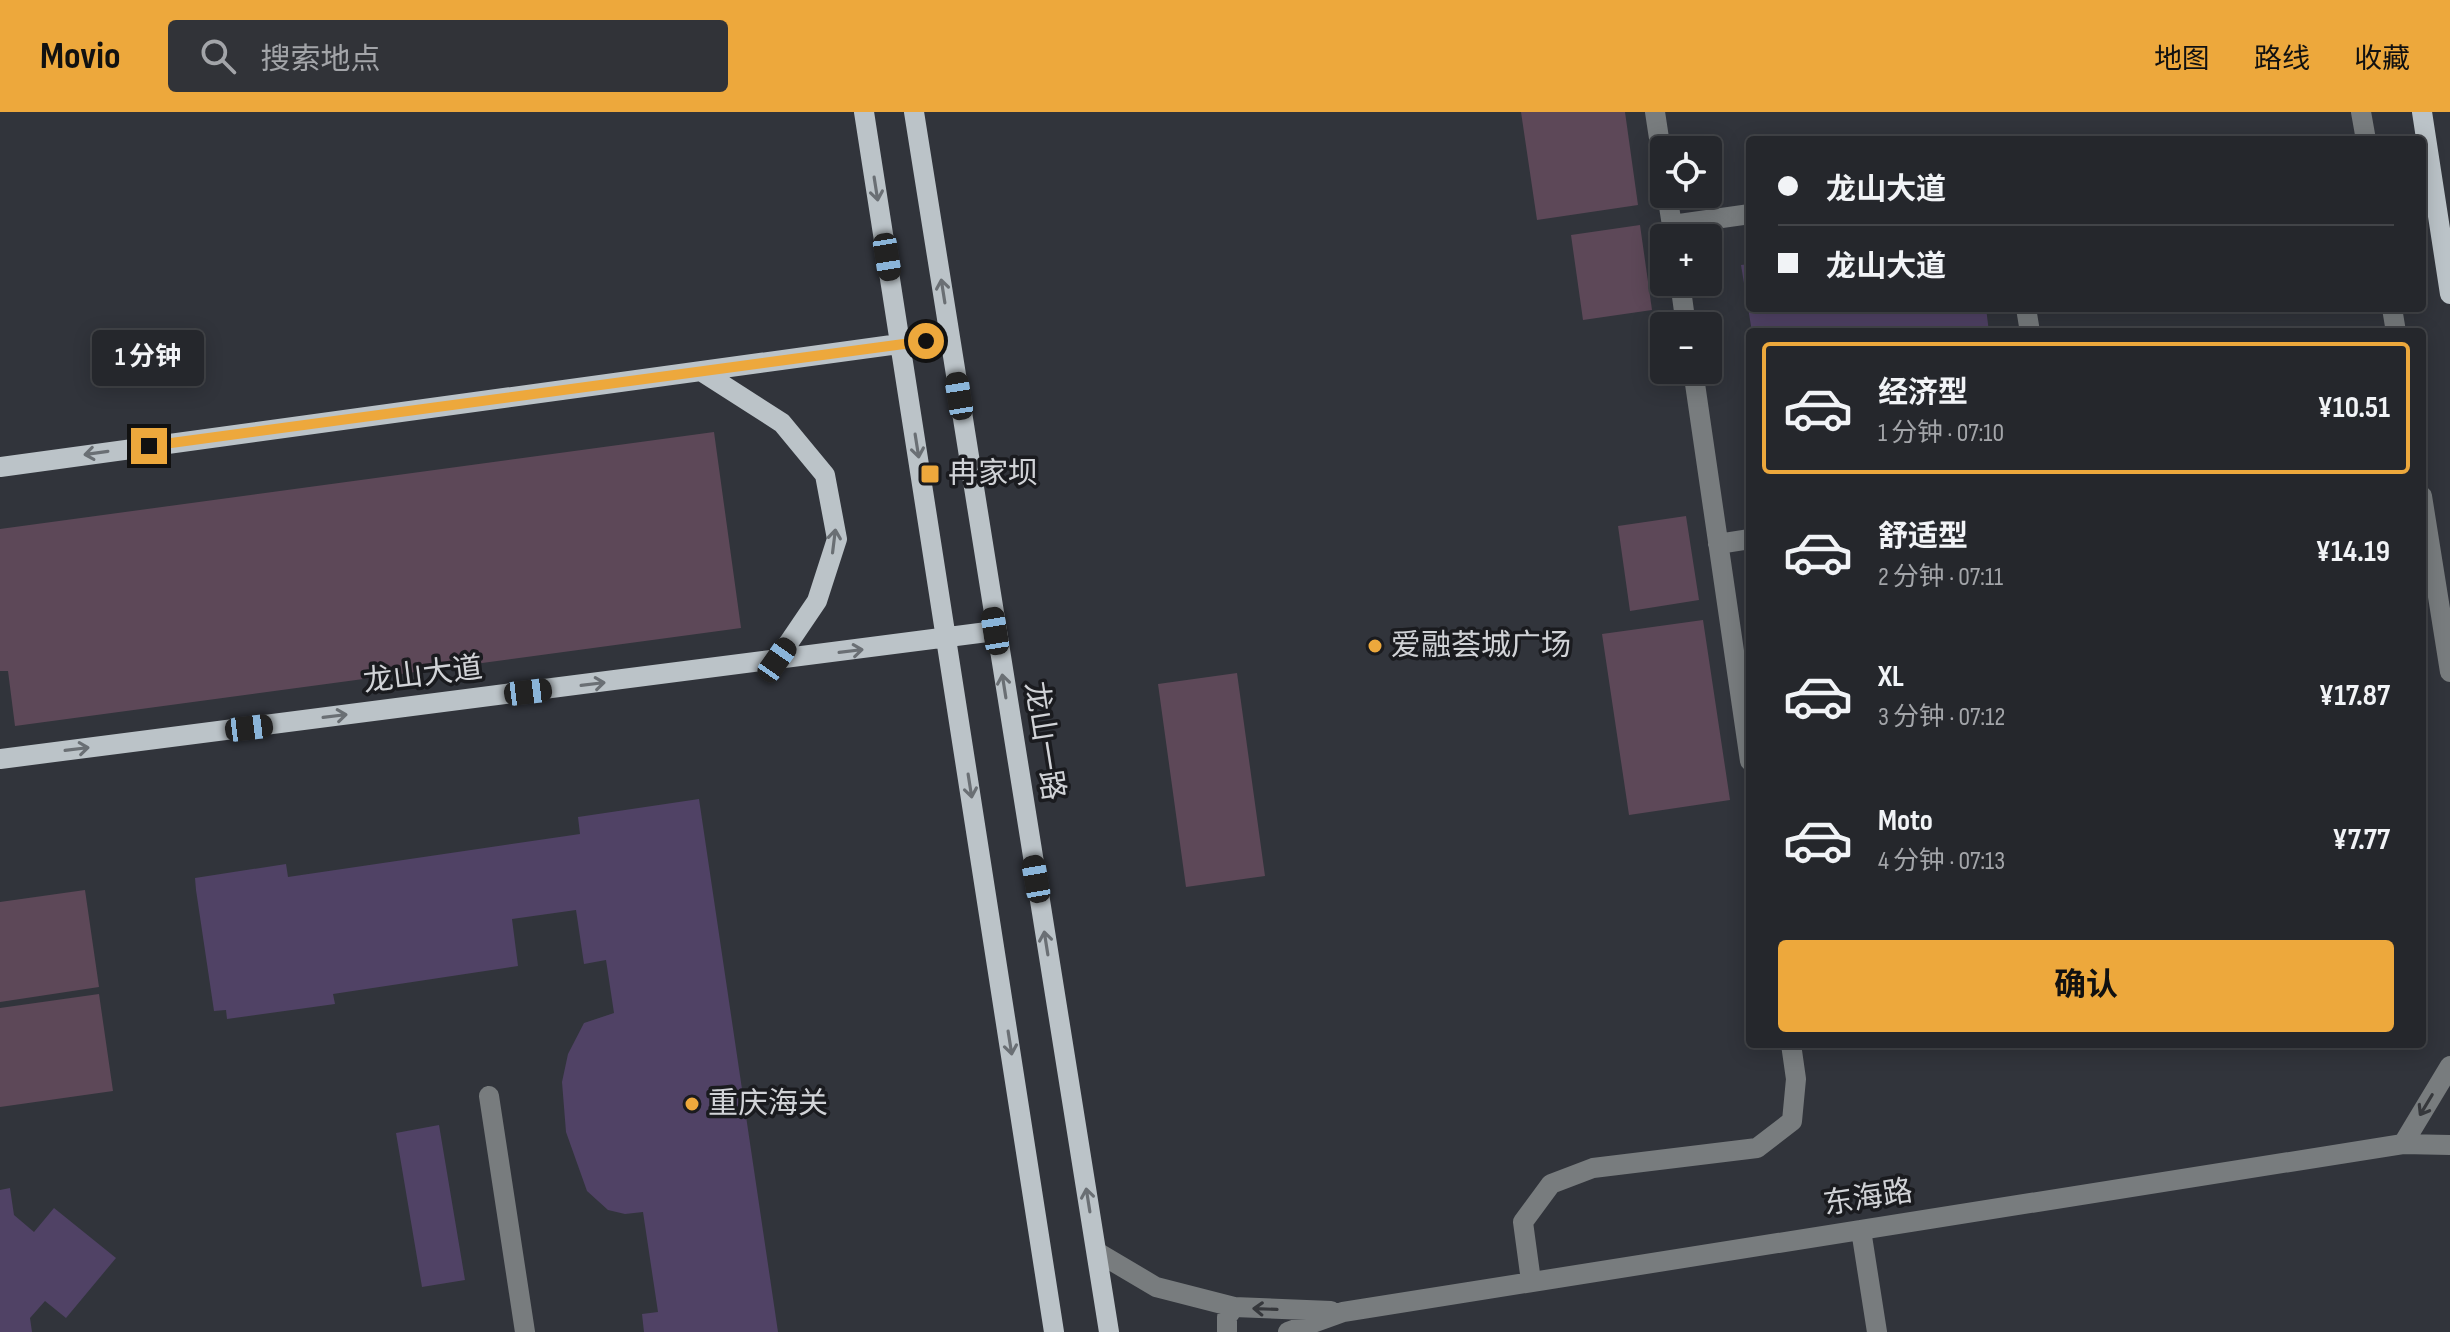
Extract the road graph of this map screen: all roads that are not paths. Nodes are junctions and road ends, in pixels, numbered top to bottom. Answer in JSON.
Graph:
{"nodes":[{"id":1,"x":864,"y":112,"type":"edge"},
{"id":2,"x":914,"y":112,"type":"edge"},
{"id":3,"x":1655,"y":112,"type":"edge"},
{"id":4,"x":2361,"y":112,"type":"edge"},
{"id":5,"x":2422,"y":112,"type":"edge"},
{"id":6,"x":1659,"y":136,"type":"edge"},
{"id":7,"x":2365,"y":136,"type":"edge"},
{"id":8,"x":2426,"y":136,"type":"edge"},
{"id":9,"x":2426,"y":138,"type":"edge"},
{"id":10,"x":1746,"y":215,"type":"edge"},
{"id":11,"x":1707,"y":224,"type":"edge"},
{"id":12,"x":2450,"y":294,"type":"edge"},
{"id":13,"x":950,"y":337,"type":"junction"},
{"id":14,"x":901,"y":344,"type":"junction"},
{"id":15,"x":701,"y":371,"type":"junction"},
{"id":16,"x":1695,"y":384,"type":"edge"},
{"id":17,"x":0,"y":467,"type":"edge"},
{"id":18,"x":2426,"y":521,"type":"edge"},
{"id":19,"x":1746,"y":540,"type":"edge"},
{"id":20,"x":1718,"y":544,"type":"junction"},
{"id":21,"x":995,"y":631,"type":"junction"},
{"id":22,"x":946,"y":638,"type":"junction"},
{"id":23,"x":777,"y":660,"type":"junction"},
{"id":24,"x":2450,"y":672,"type":"edge"},
{"id":25,"x":1746,"y":734,"type":"edge"},
{"id":26,"x":0,"y":759,"type":"edge"},
{"id":27,"x":1792,"y":1048,"type":"edge"},
{"id":28,"x":2450,"y":1066,"type":"edge"},
{"id":29,"x":489,"y":1096,"type":"dead end"},
{"id":30,"x":2403,"y":1144,"type":"junction"},
{"id":31,"x":2450,"y":1145,"type":"edge"},
{"id":32,"x":1861,"y":1230,"type":"junction"},
{"id":33,"x":1097,"y":1252,"type":"junction"},
{"id":34,"x":1531,"y":1281,"type":"junction"},
{"id":35,"x":1234,"y":1307,"type":"junction"},
{"id":36,"x":1343,"y":1312,"type":"junction"},
{"id":37,"x":525,"y":1332,"type":"edge"},
{"id":38,"x":1054,"y":1332,"type":"edge"},
{"id":39,"x":1109,"y":1332,"type":"edge"},
{"id":40,"x":1227,"y":1332,"type":"edge"},
{"id":41,"x":1288,"y":1332,"type":"edge"},
{"id":42,"x":1877,"y":1332,"type":"edge"}],
"edges":[{"from":1,"to":14,"type":"main road","one_way":true},
{"from":13,"to":2,"type":"main road","name":"龙山一路","one_way":true},
{"from":3,"to":6,"type":"street"},
{"from":4,"to":7,"type":"street"},
{"from":5,"to":8,"type":"main road"},
{"from":9,"to":12,"type":"main road"},
{"from":10,"to":11,"type":"street"},
{"from":13,"to":14,"type":"main road"},
{"from":13,"to":21,"type":"main road","name":"龙山一路"},
{"from":14,"to":15,"type":"main road"},
{"from":14,"to":22,"type":"main road","one_way":true},
{"from":15,"to":17,"type":"main road","one_way":true},
{"from":23,"to":15,"type":"main road","one_way":true},
{"from":16,"to":20,"type":"street"},
{"from":18,"to":24,"type":"street"},
{"from":19,"to":20,"type":"street"},
{"from":20,"to":25,"type":"street"},
{"from":21,"to":22,"type":"main road","name":"龙山大道"},
{"from":33,"to":21,"type":"main road","name":"龙山一路","one_way":true},
{"from":23,"to":22,"type":"main road","name":"龙山大道","one_way":true},
{"from":22,"to":38,"type":"main road","one_way":true},
{"from":26,"to":23,"type":"main road","name":"龙山大道","one_way":true},
{"from":27,"to":34,"type":"street"},
{"from":28,"to":30,"type":"street","one_way":true},
{"from":29,"to":37,"type":"street"},
{"from":30,"to":31,"type":"street","name":"东海路"},
{"from":30,"to":32,"type":"street","name":"东海路"},
{"from":32,"to":34,"type":"street","name":"东海路"},
{"from":32,"to":42,"type":"street"},
{"from":33,"to":35,"type":"street"},
{"from":33,"to":39,"type":"main road","name":"龙山一路"},
{"from":34,"to":36,"type":"street","name":"东海路"},
{"from":36,"to":35,"type":"street","one_way":true},
{"from":35,"to":40,"type":"street"},
{"from":36,"to":41,"type":"street"}]}
